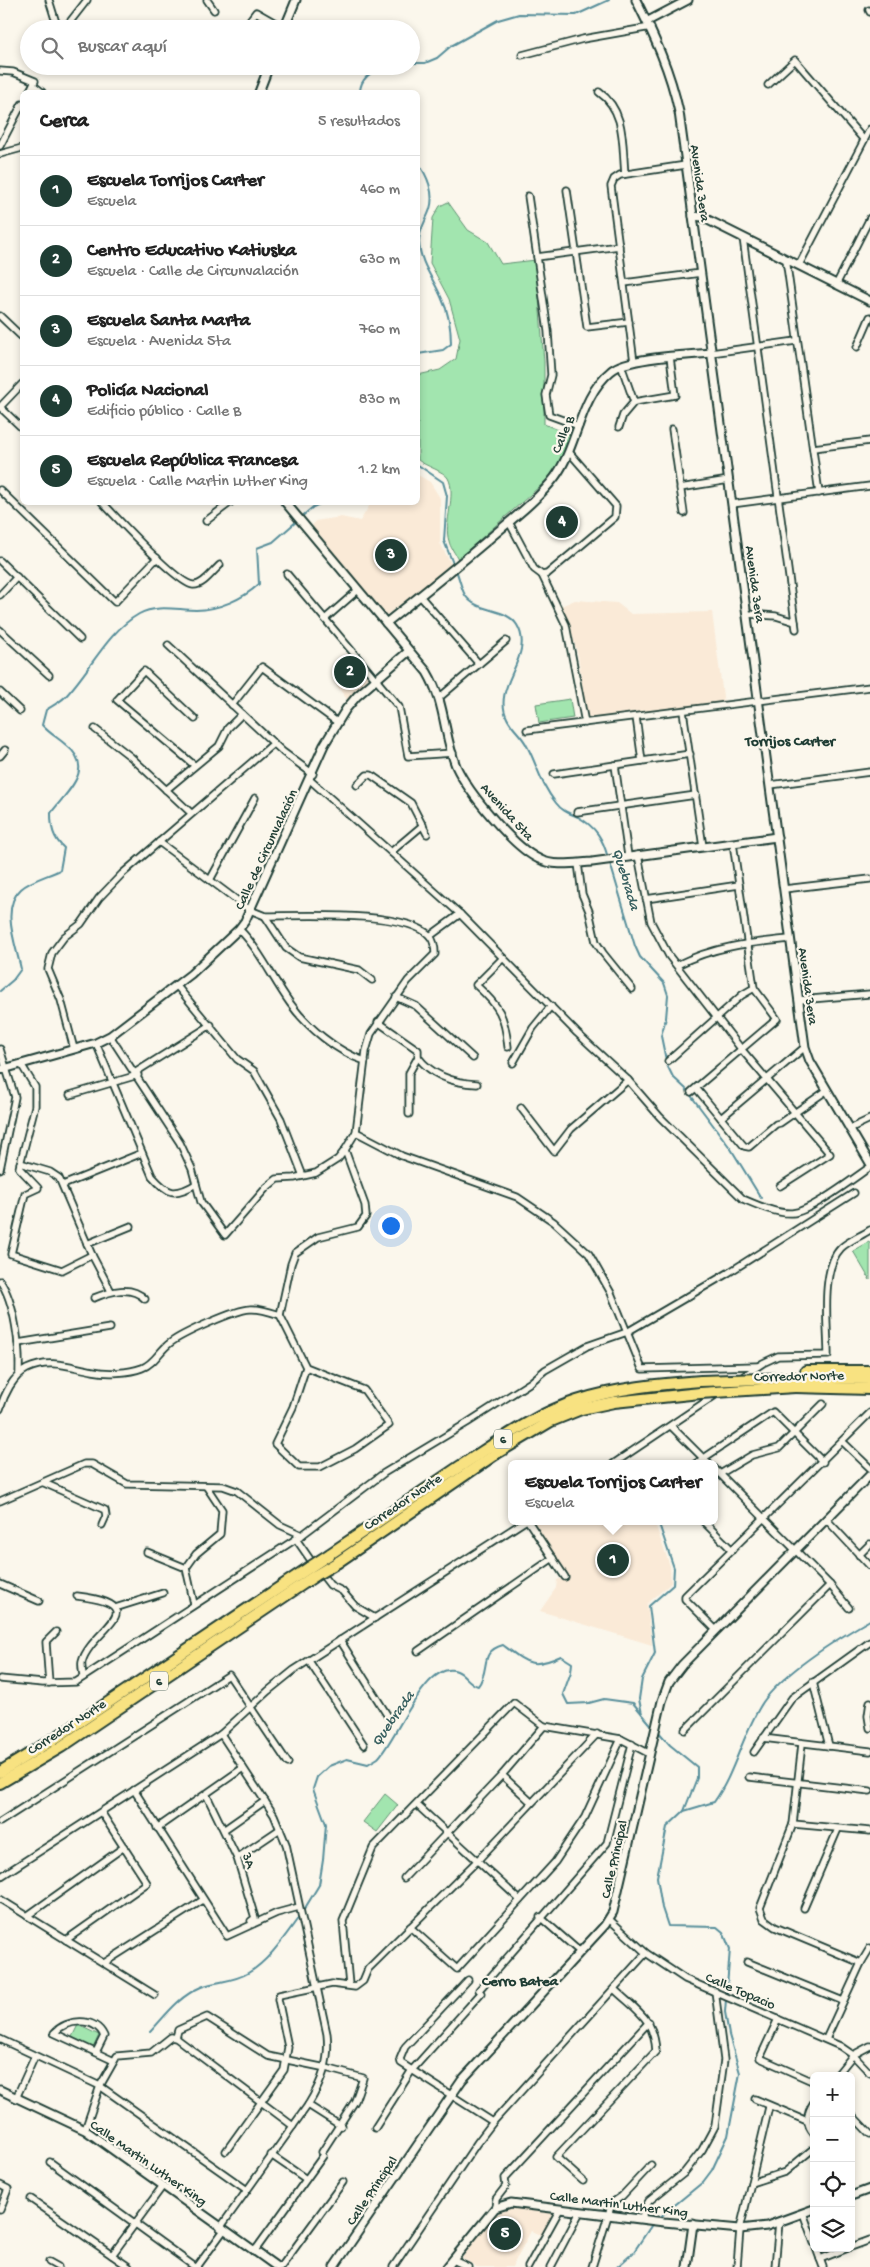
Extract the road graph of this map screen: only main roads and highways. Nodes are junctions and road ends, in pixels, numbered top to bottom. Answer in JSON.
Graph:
{"nodes":[{"id":1,"x":870,"y":1371,"type":"edge"},
{"id":2,"x":795,"y":1379,"type":"junction"},
{"id":3,"x":870,"y":1379,"type":"edge"},
{"id":4,"x":870,"y":1389,"type":"edge"},
{"id":5,"x":313,"y":1571,"type":"junction"},
{"id":6,"x":0,"y":1772,"type":"edge"},
{"id":7,"x":0,"y":1783,"type":"edge"}],
"edges":[{"from":1,"to":2,"type":"highway"},
{"from":2,"to":3,"type":"highway","name":"Corredor Norte","number":"6"},
{"from":2,"to":4,"type":"highway","name":"Corredor Norte","number":"6"},
{"from":2,"to":5,"type":"highway","name":"Corredor Norte","number":"6","bridge":true},
{"from":2,"to":5,"type":"highway","name":"Corredor Norte","number":"6","bridge":true},
{"from":5,"to":6,"type":"highway","name":"Corredor Norte","number":"6"},
{"from":5,"to":7,"type":"highway","name":"Corredor Norte","number":"6"}]}
